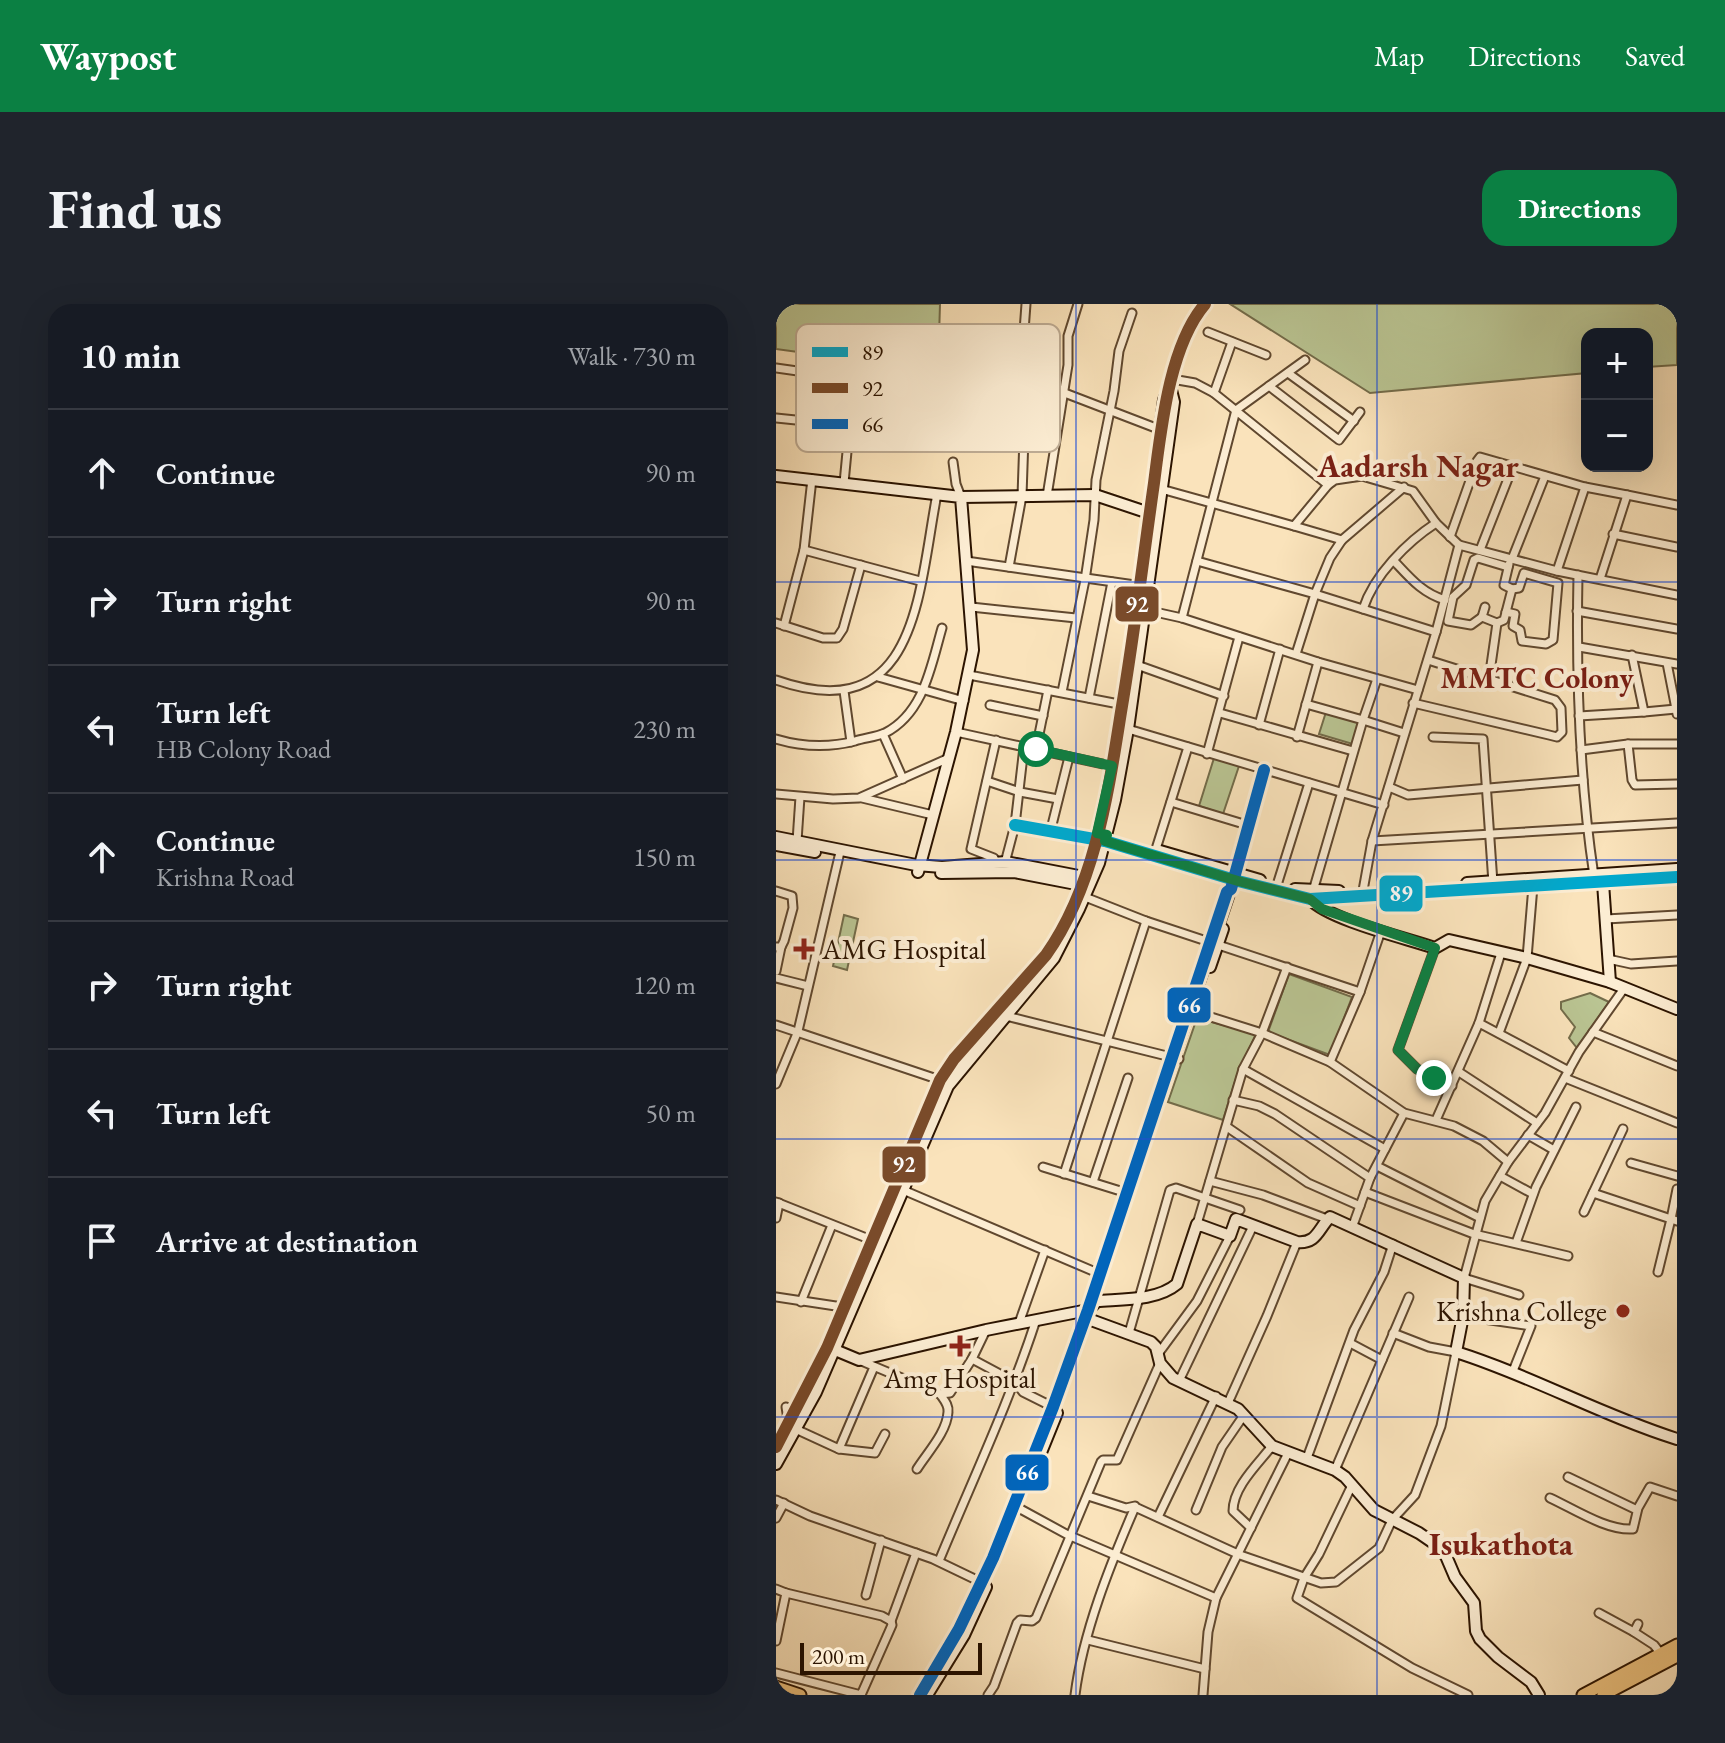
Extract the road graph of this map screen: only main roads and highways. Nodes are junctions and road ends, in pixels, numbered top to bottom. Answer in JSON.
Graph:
{"nodes":[{"id":1,"x":1677,"y":1645,"type":"edge"},
{"id":2,"x":1677,"y":1656,"type":"edge"},
{"id":3,"x":776,"y":1687,"type":"edge"},
{"id":4,"x":800,"y":1695,"type":"edge"},
{"id":5,"x":1583,"y":1695,"type":"edge"},
{"id":6,"x":1603,"y":1695,"type":"edge"}],
"edges":[{"from":1,"to":5,"type":"main road"},
{"from":2,"to":6,"type":"main road"},
{"from":3,"to":4,"type":"main road"}]}
